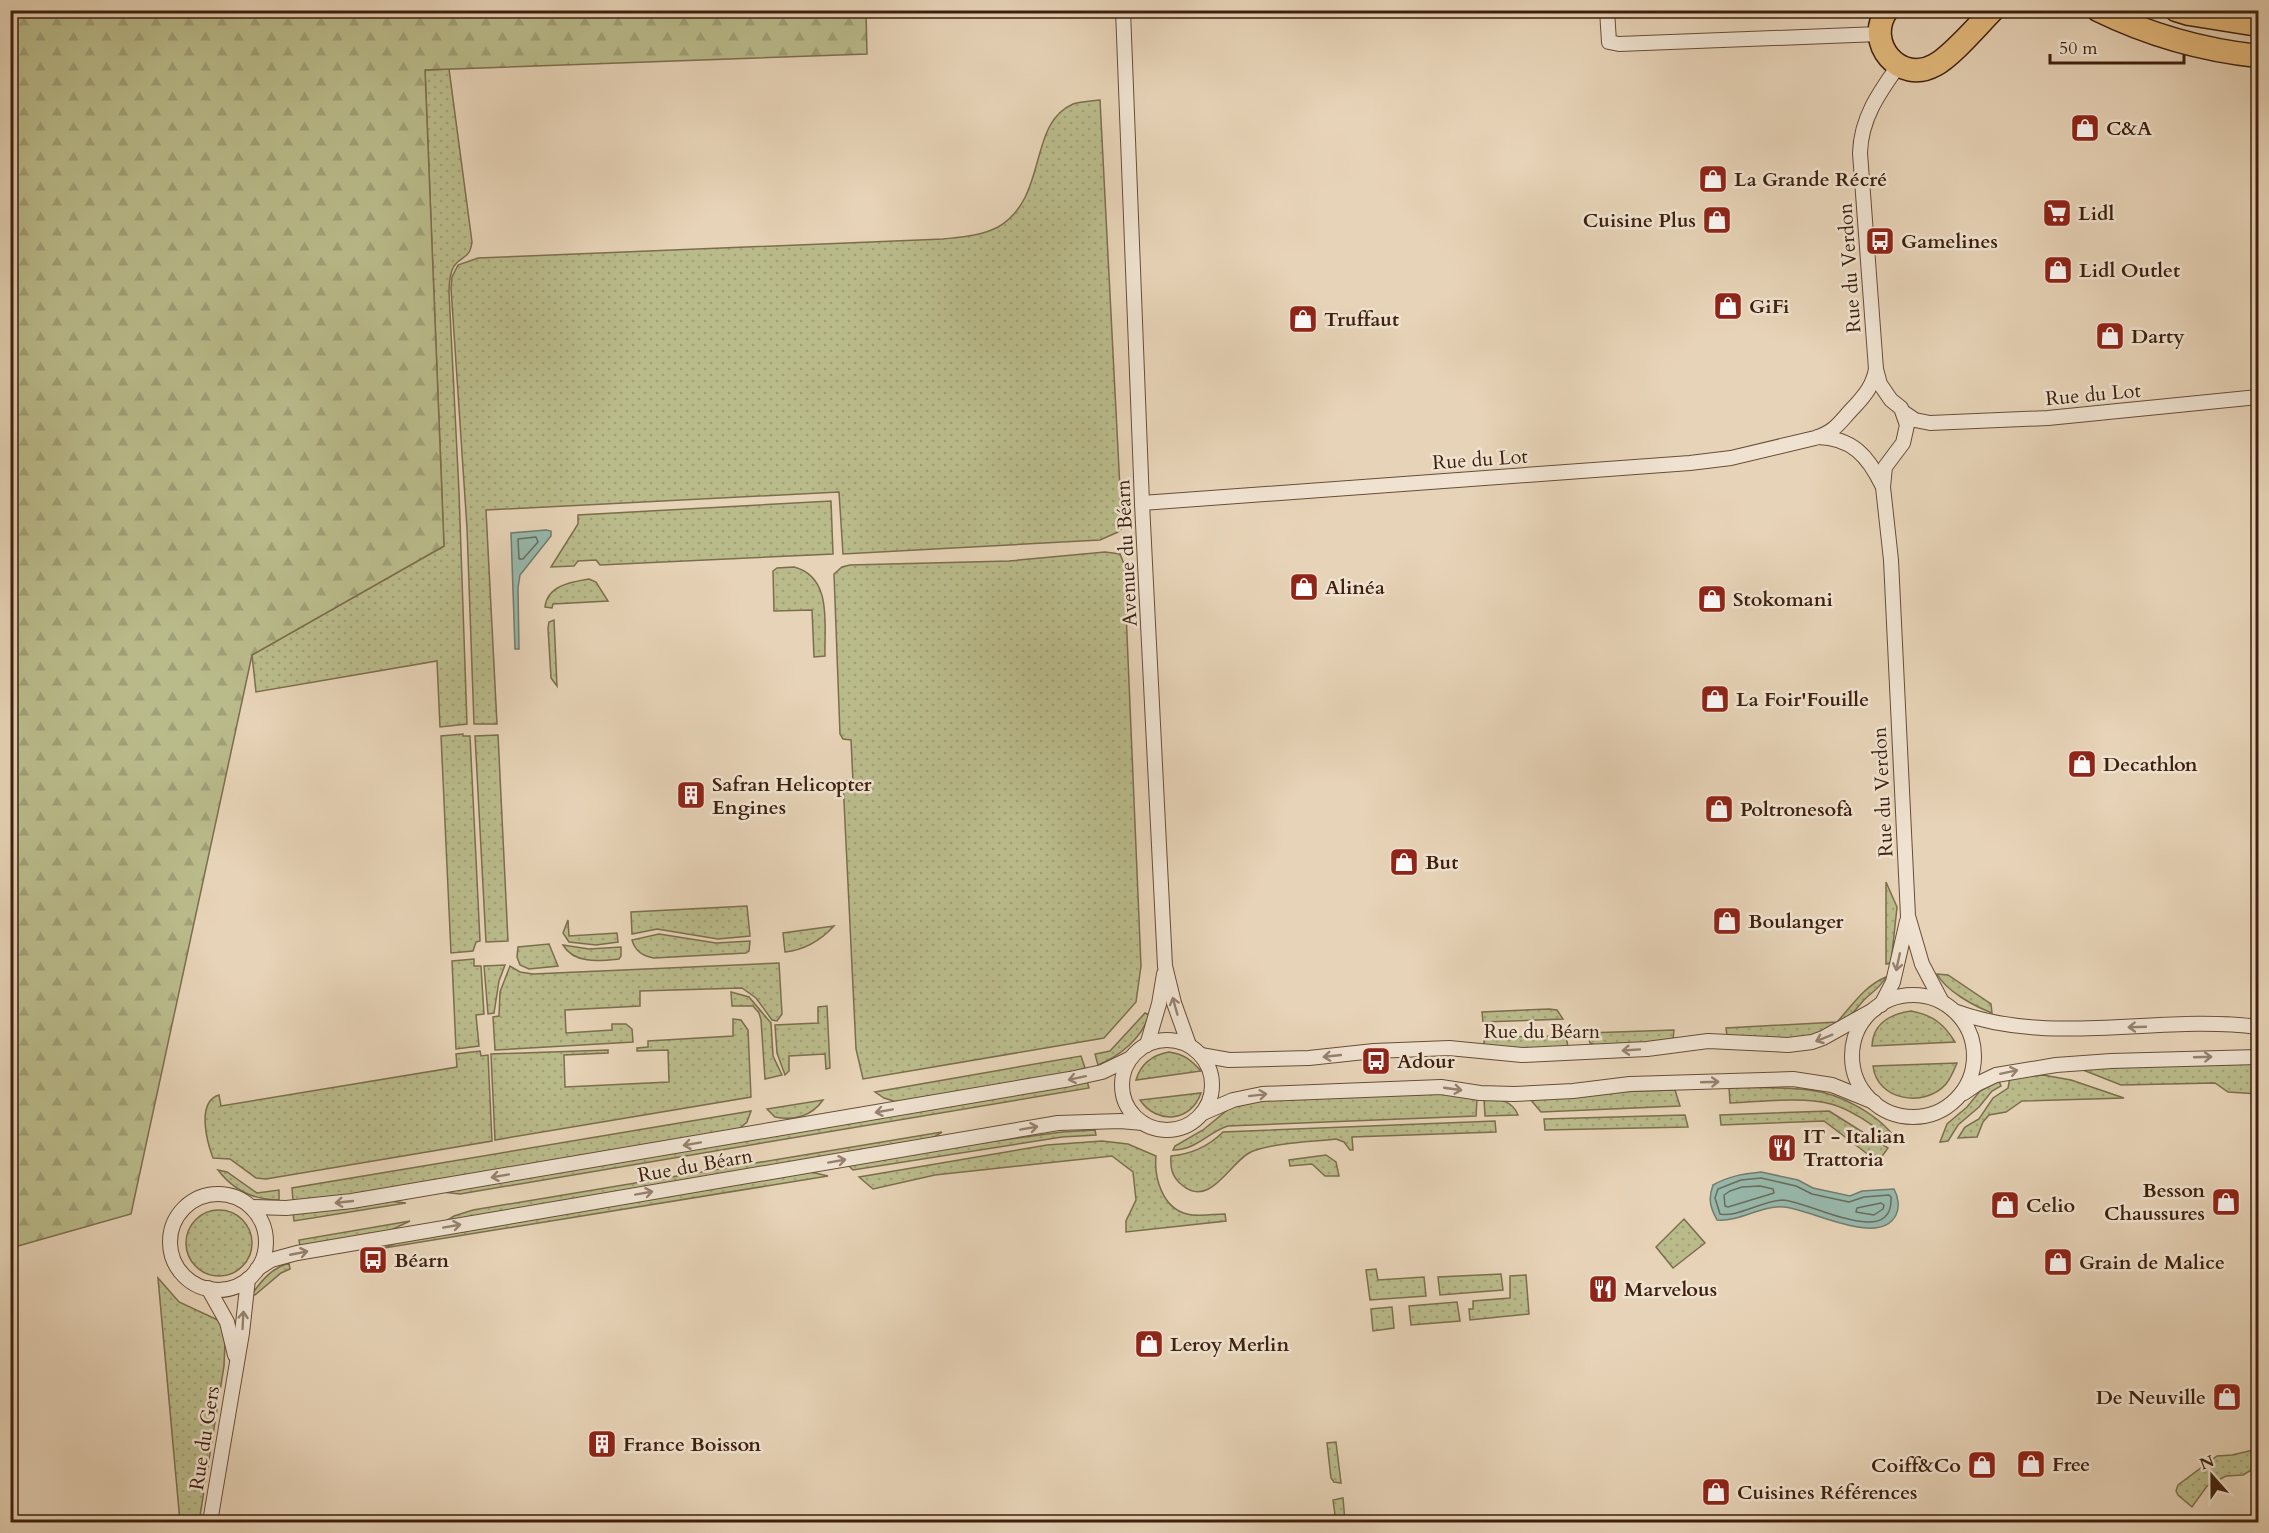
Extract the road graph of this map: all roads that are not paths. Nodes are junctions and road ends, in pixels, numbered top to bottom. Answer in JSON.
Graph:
{"nodes":[{"id":1,"x":1123,"y":10,"type":"edge"},
{"id":2,"x":1607,"y":10,"type":"edge"},
{"id":3,"x":1887,"y":10,"type":"edge"},
{"id":4,"x":1993,"y":10,"type":"edge"},
{"id":5,"x":2098,"y":10,"type":"edge"},
{"id":6,"x":2176,"y":10,"type":"edge"},
{"id":7,"x":2259,"y":25,"type":"edge"},
{"id":8,"x":1879,"y":34,"type":"junction"},
{"id":9,"x":2259,"y":56,"type":"edge"},
{"id":10,"x":1898,"y":66,"type":"junction"},
{"id":11,"x":1876,"y":369,"type":"junction"},
{"id":12,"x":2259,"y":397,"type":"edge"},
{"id":13,"x":1891,"y":400,"type":"junction"},
{"id":14,"x":1860,"y":402,"type":"junction"},
{"id":15,"x":1904,"y":412,"type":"junction"},
{"id":16,"x":1848,"y":415,"type":"junction"},
{"id":17,"x":1930,"y":423,"type":"junction"},
{"id":18,"x":1818,"y":437,"type":"junction"},
{"id":19,"x":1901,"y":444,"type":"junction"},
{"id":20,"x":1858,"y":450,"type":"junction"},
{"id":21,"x":1883,"y":487,"type":"junction"},
{"id":22,"x":1142,"y":503,"type":"junction"},
{"id":23,"x":1908,"y":916,"type":"junction"},
{"id":24,"x":1165,"y":966,"type":"junction"},
{"id":25,"x":1942,"y":1002,"type":"junction"},
{"id":26,"x":1878,"y":1007,"type":"junction"},
{"id":27,"x":1955,"y":1012,"type":"junction"},
{"id":28,"x":2259,"y":1027,"type":"edge"},
{"id":29,"x":1147,"y":1045,"type":"junction"},
{"id":30,"x":1189,"y":1045,"type":"junction"},
{"id":31,"x":1201,"y":1054,"type":"junction"},
{"id":32,"x":2259,"y":1057,"type":"edge"},
{"id":33,"x":1131,"y":1058,"type":"junction"},
{"id":34,"x":1957,"y":1098,"type":"junction"},
{"id":35,"x":1874,"y":1102,"type":"junction"},
{"id":36,"x":1203,"y":1113,"type":"junction"},
{"id":37,"x":1143,"y":1123,"type":"junction"},
{"id":38,"x":251,"y":1207,"type":"junction"},
{"id":39,"x":252,"y":1274,"type":"junction"},
{"id":40,"x":208,"y":1288,"type":"junction"},
{"id":41,"x":236,"y":1360,"type":"junction"},
{"id":42,"x":210,"y":1522,"type":"edge"}],
"edges":[{"from":1,"to":22,"type":"street","name":"Avenue du Béarn"},
{"from":2,"to":8,"type":"street"},
{"from":3,"to":8,"type":"main road"},
{"from":4,"to":10,"type":"main road"},
{"from":5,"to":9,"type":"main road"},
{"from":6,"to":7,"type":"main road"},
{"from":8,"to":10,"type":"main road"},
{"from":10,"to":11,"type":"street","name":"Rue du Verdon"},
{"from":11,"to":13,"type":"street"},
{"from":11,"to":14,"type":"street"},
{"from":12,"to":17,"type":"street","name":"Rue du Lot"},
{"from":13,"to":14,"type":"street"},
{"from":13,"to":15,"type":"street"},
{"from":14,"to":16,"type":"street"},
{"from":15,"to":17,"type":"street"},
{"from":15,"to":19,"type":"street"},
{"from":16,"to":18,"type":"street"},
{"from":16,"to":20,"type":"street"},
{"from":17,"to":19,"type":"street"},
{"from":18,"to":20,"type":"street"},
{"from":18,"to":22,"type":"street","name":"Rue du Lot"},
{"from":19,"to":20,"type":"street"},
{"from":19,"to":21,"type":"street"},
{"from":20,"to":21,"type":"street"},
{"from":21,"to":23,"type":"street","name":"Rue du Verdon"},
{"from":22,"to":24,"type":"street","name":"Avenue du Béarn"},
{"from":23,"to":25,"type":"street","name":"Rue du Verdon"},
{"from":23,"to":26,"type":"street","name":"Rue du Verdon","one_way":true},
{"from":24,"to":29,"type":"street","name":"Avenue du Béarn"},
{"from":30,"to":24,"type":"street","name":"Avenue du Béarn","one_way":true},
{"from":25,"to":26,"type":"street"},
{"from":25,"to":27,"type":"street"},
{"from":26,"to":31,"type":"street","name":"Rue du Béarn","one_way":true},
{"from":26,"to":35,"type":"street"},
{"from":28,"to":27,"type":"street","one_way":true},
{"from":27,"to":34,"type":"street"},
{"from":29,"to":30,"type":"street"},
{"from":29,"to":33,"type":"street"},
{"from":30,"to":31,"type":"street"},
{"from":31,"to":36,"type":"street"},
{"from":34,"to":32,"type":"street","one_way":true},
{"from":33,"to":37,"type":"street"},
{"from":33,"to":38,"type":"street","name":"Rue du Béarn","one_way":true},
{"from":34,"to":35,"type":"street"},
{"from":36,"to":35,"type":"street","one_way":true},
{"from":36,"to":37,"type":"street"},
{"from":39,"to":37,"type":"street","name":"Rue du Béarn","one_way":true},
{"from":38,"to":39,"type":"street"},
{"from":38,"to":40,"type":"street"},
{"from":39,"to":40,"type":"street"},
{"from":41,"to":39,"type":"street","name":"Rue du Gers","one_way":true},
{"from":40,"to":41,"type":"street"},
{"from":41,"to":42,"type":"street","name":"Rue du Gers"}]}
